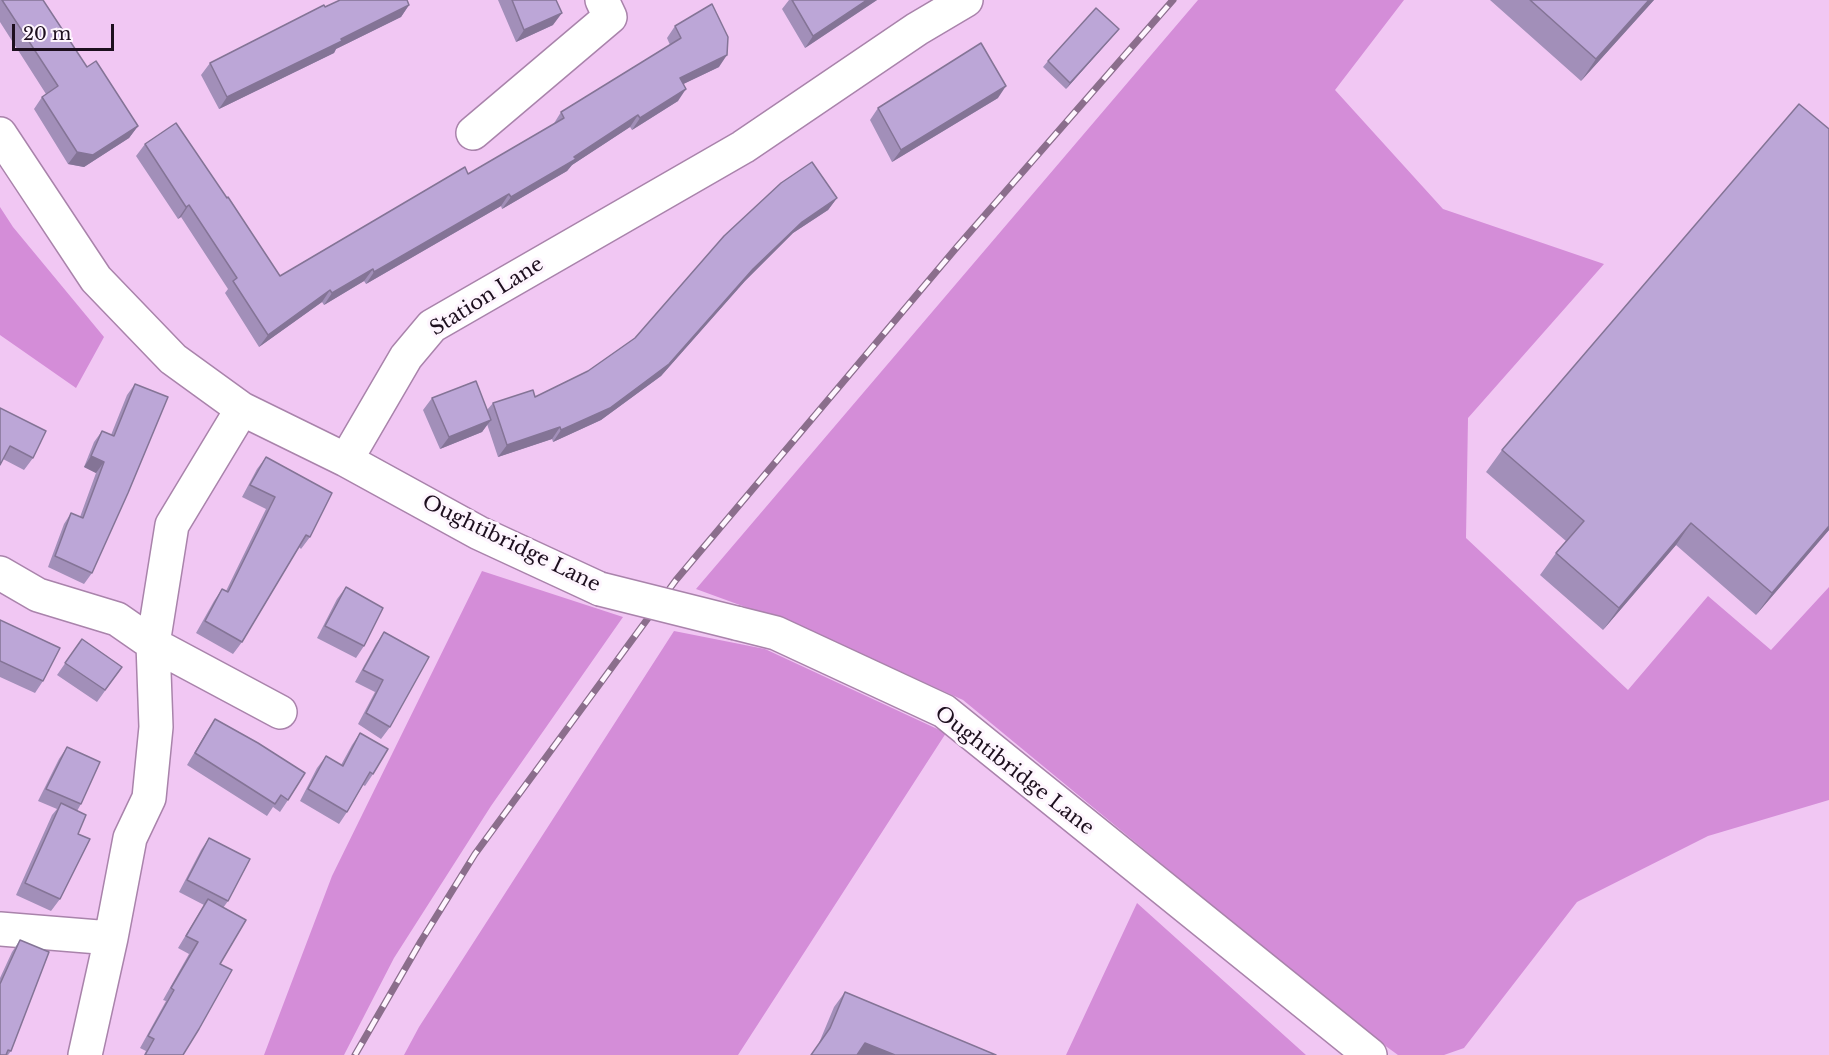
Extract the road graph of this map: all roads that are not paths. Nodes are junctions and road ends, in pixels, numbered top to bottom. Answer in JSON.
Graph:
{"nodes":[{"id":1,"x":602,"y":0,"type":"edge"},
{"id":2,"x":966,"y":0,"type":"edge"},
{"id":3,"x":473,"y":133,"type":"dead end"},
{"id":4,"x":0,"y":134,"type":"edge"},
{"id":5,"x":242,"y":409,"type":"junction"},
{"id":6,"x":346,"y":460,"type":"junction"},
{"id":7,"x":0,"y":573,"type":"edge"},
{"id":8,"x":153,"y":644,"type":"junction"},
{"id":9,"x":280,"y":712,"type":"dead end"},
{"id":10,"x":0,"y":929,"type":"edge"},
{"id":11,"x":111,"y":938,"type":"junction"},
{"id":12,"x":85,"y":1055,"type":"edge"},
{"id":13,"x":1371,"y":1055,"type":"edge"}],
"edges":[{"from":1,"to":3,"type":"street"},
{"from":2,"to":6,"type":"street","name":"Station Lane"},
{"from":4,"to":5,"type":"street"},
{"from":5,"to":6,"type":"street"},
{"from":5,"to":8,"type":"street"},
{"from":6,"to":13,"type":"street","name":"Oughtibridge Lane","bridge":true},
{"from":7,"to":8,"type":"street"},
{"from":8,"to":9,"type":"street"},
{"from":8,"to":11,"type":"street"},
{"from":10,"to":11,"type":"street"},
{"from":11,"to":12,"type":"street"}]}
